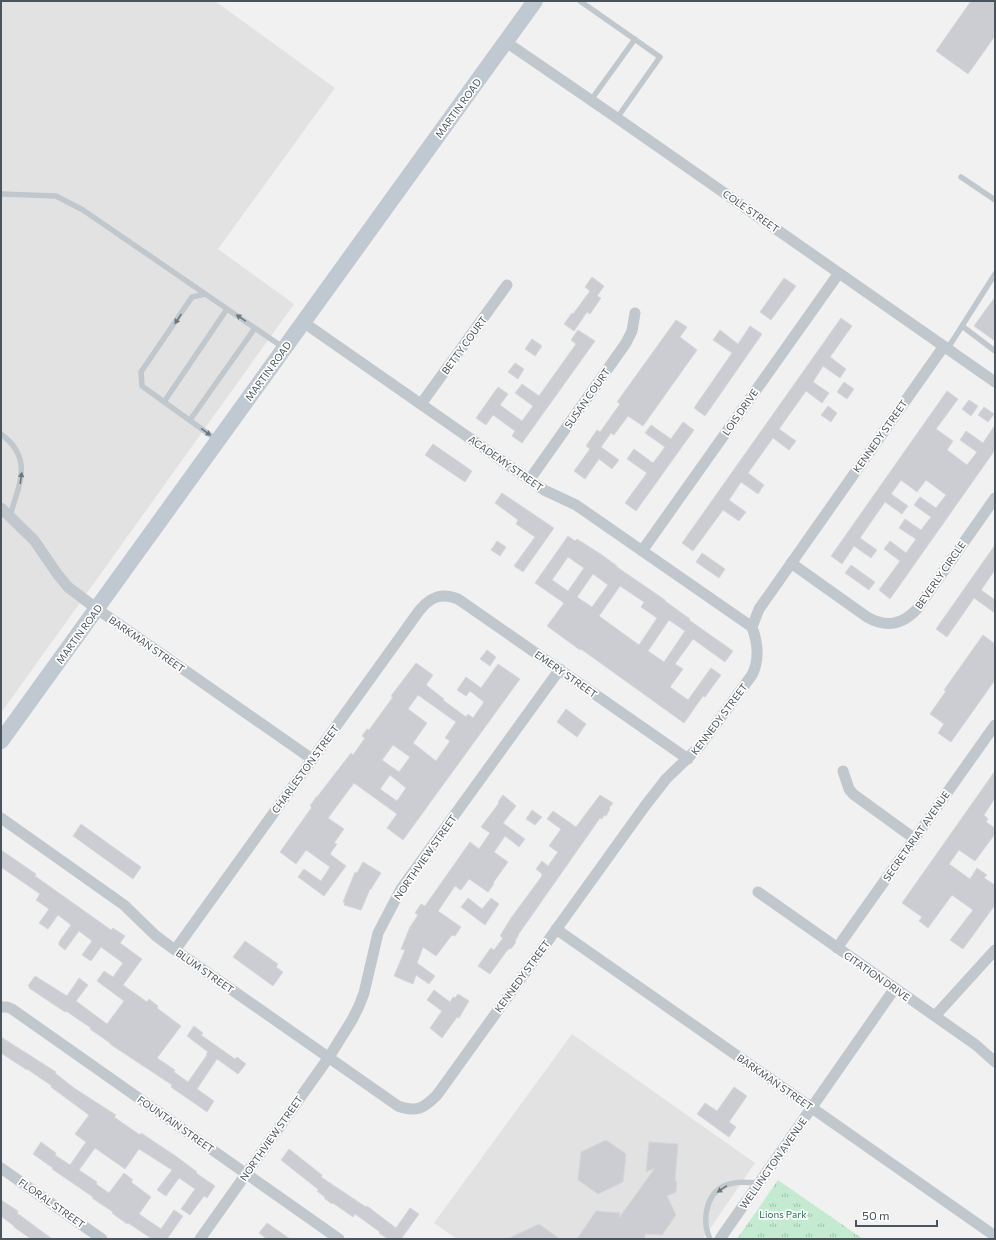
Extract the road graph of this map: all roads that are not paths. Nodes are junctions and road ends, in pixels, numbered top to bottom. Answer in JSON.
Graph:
{"nodes":[{"id":1,"x":535,"y":1,"type":"edge"},
{"id":2,"x":580,"y":1,"type":"edge"},
{"id":3,"x":636,"y":39,"type":"junction"},
{"id":4,"x":506,"y":42,"type":"junction"},
{"id":5,"x":591,"y":100,"type":"junction"},
{"id":6,"x":617,"y":118,"type":"junction"},
{"id":7,"x":961,"y":177,"type":"dead end"},
{"id":8,"x":1,"y":194,"type":"edge"},
{"id":9,"x":995,"y":200,"type":"edge"},
{"id":10,"x":839,"y":273,"type":"junction"},
{"id":11,"x":995,"y":274,"type":"edge"},
{"id":12,"x":507,"y":285,"type":"dead end"},
{"id":13,"x":205,"y":294,"type":"junction"},
{"id":14,"x":228,"y":309,"type":"junction"},
{"id":15,"x":635,"y":313,"type":"dead end"},
{"id":16,"x":303,"y":322,"type":"junction"},
{"id":17,"x":962,"y":326,"type":"junction"},
{"id":18,"x":255,"y":328,"type":"junction"},
{"id":19,"x":946,"y":347,"type":"junction"},
{"id":20,"x":284,"y":349,"type":"junction"},
{"id":21,"x":995,"y":351,"type":"edge"},
{"id":22,"x":995,"y":382,"type":"edge"},
{"id":23,"x":164,"y":402,"type":"junction"},
{"id":24,"x":421,"y":404,"type":"junction"},
{"id":25,"x":190,"y":420,"type":"junction"},
{"id":26,"x":1,"y":434,"type":"edge"},
{"id":27,"x":218,"y":441,"type":"junction"},
{"id":28,"x":530,"y":480,"type":"junction"},
{"id":29,"x":995,"y":498,"type":"edge"},
{"id":30,"x":1,"y":508,"type":"edge"},
{"id":31,"x":10,"y":516,"type":"junction"},
{"id":32,"x":642,"y":551,"type":"junction"},
{"id":33,"x":791,"y":563,"type":"junction"},
{"id":34,"x":441,"y":595,"type":"joint"},
{"id":35,"x":97,"y":609,"type":"junction"},
{"id":36,"x":752,"y":627,"type":"junction"},
{"id":37,"x":560,"y":669,"type":"junction"},
{"id":38,"x":995,"y":724,"type":"edge"},
{"id":39,"x":2,"y":739,"type":"edge"},
{"id":40,"x":312,"y":759,"type":"junction"},
{"id":41,"x":688,"y":759,"type":"junction"},
{"id":42,"x":843,"y":771,"type":"dead end"},
{"id":43,"x":1,"y":818,"type":"edge"},
{"id":44,"x":915,"y":839,"type":"junction"},
{"id":45,"x":758,"y":892,"type":"dead end"},
{"id":46,"x":556,"y":929,"type":"junction"},
{"id":47,"x":838,"y":948,"type":"junction"},
{"id":48,"x":175,"y":950,"type":"junction"},
{"id":49,"x":995,"y":950,"type":"edge"},
{"id":50,"x":895,"y":988,"type":"junction"},
{"id":51,"x":1,"y":1007,"type":"edge"},
{"id":52,"x":935,"y":1016,"type":"junction"},
{"id":53,"x":329,"y":1057,"type":"junction"},
{"id":54,"x":995,"y":1062,"type":"edge"},
{"id":55,"x":812,"y":1108,"type":"junction"},
{"id":56,"x":418,"y":1109,"type":"joint"},
{"id":57,"x":1,"y":1168,"type":"edge"},
{"id":58,"x":246,"y":1174,"type":"junction"},
{"id":59,"x":759,"y":1183,"type":"junction"},
{"id":60,"x":995,"y":1236,"type":"edge"},
{"id":61,"x":102,"y":1239,"type":"edge"},
{"id":62,"x":200,"y":1239,"type":"edge"},
{"id":63,"x":339,"y":1239,"type":"edge"},
{"id":64,"x":710,"y":1239,"type":"edge"},
{"id":65,"x":720,"y":1239,"type":"edge"}],
"edges":[{"from":1,"to":4,"type":"street","name":"MARTIN ROAD"},
{"from":2,"to":3,"type":"lane"},
{"from":3,"to":5,"type":"lane"},
{"from":3,"to":6,"type":"lane"},
{"from":4,"to":5,"type":"street","name":"COLE STREET"},
{"from":4,"to":16,"type":"street","name":"MARTIN ROAD"},
{"from":5,"to":6,"type":"street","name":"COLE STREET"},
{"from":6,"to":10,"type":"street","name":"COLE STREET"},
{"from":7,"to":9,"type":"lane"},
{"from":8,"to":13,"type":"lane"},
{"from":10,"to":19,"type":"street","name":"COLE STREET"},
{"from":10,"to":32,"type":"street","name":"LOIS DRIVE"},
{"from":11,"to":17,"type":"lane"},
{"from":12,"to":24,"type":"street","name":"BETTY COURT"},
{"from":13,"to":14,"type":"lane"},
{"from":13,"to":23,"type":"lane","one_way":true},
{"from":18,"to":14,"type":"lane","one_way":true},
{"from":14,"to":23,"type":"lane"},
{"from":15,"to":28,"type":"street","name":"SUSAN COURT"},
{"from":16,"to":20,"type":"street","name":"MARTIN ROAD"},
{"from":16,"to":24,"type":"street","name":"ACADEMY STREET"},
{"from":17,"to":19,"type":"lane"},
{"from":17,"to":21,"type":"lane"},
{"from":18,"to":20,"type":"lane"},
{"from":18,"to":25,"type":"lane"},
{"from":19,"to":22,"type":"street","name":"COLE STREET"},
{"from":19,"to":33,"type":"street","name":"KENNEDY STREET"},
{"from":20,"to":27,"type":"street","name":"MARTIN ROAD"},
{"from":23,"to":25,"type":"lane"},
{"from":24,"to":28,"type":"street","name":"ACADEMY STREET"},
{"from":25,"to":27,"type":"lane","one_way":true},
{"from":31,"to":26,"type":"lane","one_way":true},
{"from":27,"to":35,"type":"street","name":"MARTIN ROAD"},
{"from":28,"to":32,"type":"street","name":"ACADEMY STREET"},
{"from":29,"to":33,"type":"street","name":"BEVERLY CIRCLE"},
{"from":30,"to":31,"type":"street","name":"BARKMAN STREET"},
{"from":31,"to":35,"type":"street","name":"BARKMAN STREET"},
{"from":32,"to":36,"type":"street","name":"ACADEMY STREET"},
{"from":33,"to":36,"type":"street","name":"KENNEDY STREET"},
{"from":34,"to":37,"type":"street","name":"EMERY STREET"},
{"from":34,"to":40,"type":"street","name":"CHARLESTON STREET"},
{"from":35,"to":39,"type":"street","name":"MARTIN ROAD"},
{"from":35,"to":40,"type":"street","name":"BARKMAN STREET"},
{"from":36,"to":41,"type":"street","name":"KENNEDY STREET"},
{"from":37,"to":41,"type":"street","name":"EMERY STREET"},
{"from":37,"to":53,"type":"street","name":"NORTHVIEW STREET"},
{"from":38,"to":44,"type":"street","name":"SECRETARIAT AVENUE"},
{"from":40,"to":48,"type":"street","name":"CHARLESTON STREET"},
{"from":41,"to":46,"type":"street","name":"KENNEDY STREET"},
{"from":42,"to":44,"type":"street"},
{"from":43,"to":48,"type":"street","name":"BLUM STREET"},
{"from":44,"to":47,"type":"street","name":"SECRETARIAT AVENUE"},
{"from":45,"to":47,"type":"street","name":"CITATION DRIVE"},
{"from":46,"to":55,"type":"street","name":"BARKMAN STREET"},
{"from":46,"to":56,"type":"street","name":"KENNEDY STREET"},
{"from":47,"to":50,"type":"street","name":"CITATION DRIVE"},
{"from":48,"to":53,"type":"street","name":"BLUM STREET"},
{"from":49,"to":52,"type":"street"},
{"from":50,"to":52,"type":"street","name":"CITATION DRIVE"},
{"from":50,"to":55,"type":"street","name":"WELLINGTON AVENUE"},
{"from":51,"to":58,"type":"street","name":"FOUNTAIN STREET"},
{"from":52,"to":54,"type":"street","name":"CITATION DRIVE"},
{"from":53,"to":56,"type":"street","name":"BLUM STREET"},
{"from":53,"to":58,"type":"street","name":"NORTHVIEW STREET"},
{"from":55,"to":59,"type":"street","name":"WELLINGTON AVENUE"},
{"from":55,"to":60,"type":"street","name":"BARKMAN STREET"},
{"from":57,"to":61,"type":"street","name":"FLORAL STREET"},
{"from":58,"to":62,"type":"street","name":"NORTHVIEW STREET"},
{"from":58,"to":63,"type":"street","name":"FOUNTAIN STREET"},
{"from":59,"to":64,"type":"lane","one_way":true},
{"from":59,"to":65,"type":"street","name":"WELLINGTON AVENUE"}]}
